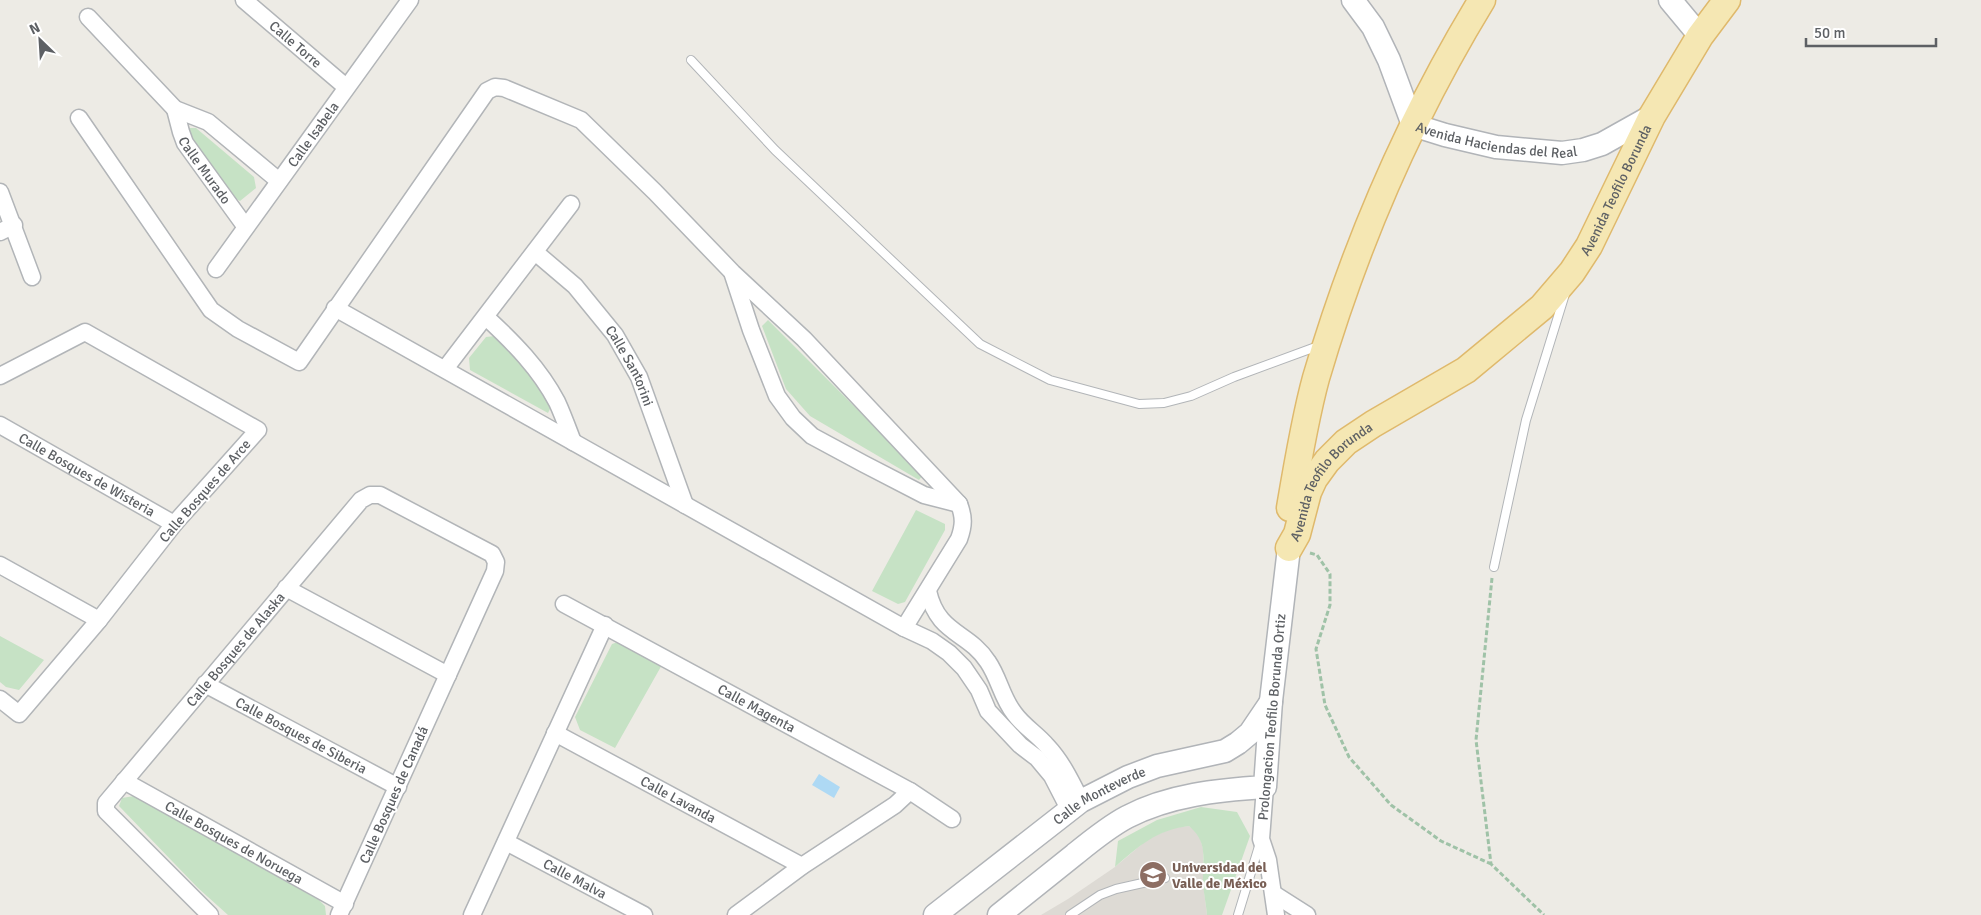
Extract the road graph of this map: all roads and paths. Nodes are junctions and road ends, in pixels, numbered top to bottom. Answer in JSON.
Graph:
{"nodes":[{"id":1,"x":244,"y":0,"type":"edge"},
{"id":2,"x":410,"y":0,"type":"edge"},
{"id":3,"x":1353,"y":0,"type":"edge"},
{"id":4,"x":1482,"y":0,"type":"edge"},
{"id":5,"x":1670,"y":0,"type":"edge"},
{"id":6,"x":1727,"y":0,"type":"edge"},
{"id":7,"x":88,"y":17,"type":"dead end"},
{"id":8,"x":1700,"y":36,"type":"junction"},
{"id":9,"x":691,"y":60,"type":"dead end"},
{"id":10,"x":346,"y":87,"type":"junction"},
{"id":11,"x":175,"y":109,"type":"junction"},
{"id":12,"x":1652,"y":116,"type":"junction"},
{"id":13,"x":79,"y":118,"type":"dead end"},
{"id":14,"x":1413,"y":125,"type":"junction"},
{"id":15,"x":279,"y":181,"type":"junction"},
{"id":16,"x":0,"y":192,"type":"edge"},
{"id":17,"x":571,"y":204,"type":"dead end"},
{"id":18,"x":245,"y":226,"type":"junction"},
{"id":19,"x":7,"y":229,"type":"edge"},
{"id":20,"x":534,"y":252,"type":"junction"},
{"id":21,"x":216,"y":268,"type":"dead end"},
{"id":22,"x":1572,"y":272,"type":"junction"},
{"id":23,"x":733,"y":273,"type":"junction"},
{"id":24,"x":32,"y":277,"type":"dead end"},
{"id":25,"x":335,"y":308,"type":"junction"},
{"id":26,"x":486,"y":317,"type":"junction"},
{"id":27,"x":1328,"y":342,"type":"junction"},
{"id":28,"x":444,"y":369,"type":"junction"},
{"id":29,"x":0,"y":376,"type":"edge"},
{"id":30,"x":0,"y":425,"type":"edge"},
{"id":31,"x":573,"y":442,"type":"junction"},
{"id":32,"x":370,"y":495,"type":"joint"},
{"id":33,"x":959,"y":504,"type":"junction"},
{"id":34,"x":685,"y":505,"type":"junction"},
{"id":35,"x":174,"y":524,"type":"junction"},
{"id":36,"x":1289,"y":548,"type":"junction"},
{"id":37,"x":0,"y":566,"type":"edge"},
{"id":38,"x":1494,"y":567,"type":"joint"},
{"id":39,"x":286,"y":588,"type":"junction"},
{"id":40,"x":928,"y":591,"type":"junction"},
{"id":41,"x":564,"y":604,"type":"dead end"},
{"id":42,"x":99,"y":620,"type":"junction"},
{"id":43,"x":605,"y":625,"type":"junction"},
{"id":44,"x":904,"y":628,"type":"junction"},
{"id":45,"x":448,"y":675,"type":"junction"},
{"id":46,"x":205,"y":684,"type":"junction"},
{"id":47,"x":0,"y":699,"type":"edge"},
{"id":48,"x":1271,"y":701,"type":"junction"},
{"id":49,"x":555,"y":733,"type":"junction"},
{"id":50,"x":124,"y":781,"type":"junction"},
{"id":51,"x":398,"y":787,"type":"junction"},
{"id":52,"x":1265,"y":787,"type":"junction"},
{"id":53,"x":910,"y":791,"type":"junction"},
{"id":54,"x":1075,"y":805,"type":"junction"},
{"id":55,"x":952,"y":818,"type":"dead end"},
{"id":56,"x":1261,"y":839,"type":"junction"},
{"id":57,"x":506,"y":842,"type":"junction"},
{"id":58,"x":1492,"y":864,"type":"junction"},
{"id":59,"x":802,"y":866,"type":"junction"},
{"id":60,"x":1165,"y":878,"type":"dead end"},
{"id":61,"x":1274,"y":894,"type":"junction"},
{"id":62,"x":342,"y":909,"type":"edge"},
{"id":63,"x":210,"y":915,"type":"edge"},
{"id":64,"x":472,"y":915,"type":"edge"},
{"id":65,"x":644,"y":915,"type":"edge"},
{"id":66,"x":736,"y":915,"type":"edge"},
{"id":67,"x":935,"y":915,"type":"edge"},
{"id":68,"x":999,"y":915,"type":"edge"},
{"id":69,"x":1070,"y":915,"type":"edge"},
{"id":70,"x":1238,"y":915,"type":"edge"},
{"id":71,"x":1276,"y":915,"type":"edge"},
{"id":72,"x":1307,"y":915,"type":"edge"},
{"id":73,"x":1544,"y":915,"type":"edge"}],
"edges":[{"from":1,"to":10,"type":"street","name":"Calle Torre"},
{"from":2,"to":10,"type":"street","name":"Calle Isabela"},
{"from":3,"to":14,"type":"main road","name":"Avenida Haciendas del Real"},
{"from":4,"to":14,"type":"main road","name":"Avenida Teofilo Borunda"},
{"from":5,"to":8,"type":"main road"},
{"from":6,"to":8,"type":"main road","name":"Avenida Teofilo Borunda"},
{"from":7,"to":11,"type":"street","name":"Calle Murado"},
{"from":8,"to":12,"type":"main road","name":"Avenida Teofilo Borunda"},
{"from":9,"to":27,"type":"lane"},
{"from":10,"to":15,"type":"street","name":"Calle Isabela"},
{"from":11,"to":15,"type":"street","name":"Calle Murado"},
{"from":11,"to":18,"type":"street","name":"Calle Murado"},
{"from":12,"to":14,"type":"main road","name":"Avenida Haciendas del Real"},
{"from":12,"to":22,"type":"main road","name":"Avenida Teofilo Borunda"},
{"from":13,"to":25,"type":"street"},
{"from":14,"to":27,"type":"main road","name":"Avenida Teofilo Borunda"},
{"from":15,"to":18,"type":"street","name":"Calle Isabela"},
{"from":16,"to":19,"type":"street"},
{"from":17,"to":20,"type":"street"},
{"from":18,"to":21,"type":"street","name":"Calle Isabela"},
{"from":19,"to":24,"type":"street"},
{"from":20,"to":26,"type":"street"},
{"from":20,"to":34,"type":"street","name":"Calle Santorini"},
{"from":22,"to":36,"type":"main road","name":"Avenida Teofilo Borunda"},
{"from":22,"to":38,"type":"lane"},
{"from":23,"to":25,"type":"street"},
{"from":23,"to":33,"type":"street"},
{"from":23,"to":33,"type":"street"},
{"from":25,"to":28,"type":"street"},
{"from":26,"to":28,"type":"street"},
{"from":26,"to":31,"type":"street"},
{"from":27,"to":36,"type":"main road","name":"Avenida Teofilo Borunda"},
{"from":28,"to":31,"type":"street"},
{"from":29,"to":35,"type":"street","name":"Calle Bosques de Arce"},
{"from":30,"to":35,"type":"street","name":"Calle Bosques de Wisteria"},
{"from":31,"to":34,"type":"street"},
{"from":32,"to":39,"type":"street","name":"Calle Bosques de Alaska"},
{"from":32,"to":45,"type":"street","name":"Calle Bosques de Canadá"},
{"from":33,"to":40,"type":"street"},
{"from":34,"to":44,"type":"street"},
{"from":35,"to":42,"type":"street","name":"Calle Bosques de Arce"},
{"from":36,"to":48,"type":"main road","name":"Prolongacion Teofilo Borunda Ortiz"},
{"from":36,"to":58,"type":"path"},
{"from":37,"to":42,"type":"street"},
{"from":38,"to":58,"type":"path"},
{"from":39,"to":45,"type":"street"},
{"from":39,"to":46,"type":"street","name":"Calle Bosques de Alaska"},
{"from":40,"to":44,"type":"street"},
{"from":40,"to":54,"type":"street"},
{"from":41,"to":43,"type":"street","name":"Calle Magenta"},
{"from":42,"to":47,"type":"street","name":"Calle Bosques de Arce"},
{"from":43,"to":49,"type":"street"},
{"from":43,"to":53,"type":"street","name":"Calle Magenta"},
{"from":44,"to":54,"type":"street"},
{"from":45,"to":51,"type":"street","name":"Calle Bosques de Canadá"},
{"from":46,"to":50,"type":"street","name":"Calle Bosques de Alaska"},
{"from":46,"to":51,"type":"street","name":"Calle Bosques de Siberia"},
{"from":48,"to":52,"type":"main road","name":"Prolongacion Teofilo Borunda Ortiz"},
{"from":48,"to":54,"type":"main road","name":"Calle Monteverde"},
{"from":49,"to":57,"type":"street"},
{"from":49,"to":59,"type":"street","name":"Calle Lavanda"},
{"from":50,"to":62,"type":"street","name":"Calle Bosques de Noruega"},
{"from":50,"to":63,"type":"street","name":"Calle Bosques de Alaska"},
{"from":51,"to":62,"type":"street","name":"Calle Bosques de Canadá"},
{"from":52,"to":56,"type":"street","name":"Prolongacion Teofilo Borunda Ortiz"},
{"from":52,"to":68,"type":"main road"},
{"from":53,"to":55,"type":"street","name":"Calle Magenta"},
{"from":53,"to":59,"type":"street"},
{"from":54,"to":67,"type":"main road","name":"Calle Monteverde"},
{"from":56,"to":61,"type":"street","name":"Prolongacion Teofilo Borunda Ortiz"},
{"from":56,"to":70,"type":"lane"},
{"from":57,"to":64,"type":"street"},
{"from":57,"to":65,"type":"street","name":"Calle Malva"},
{"from":58,"to":73,"type":"path"},
{"from":59,"to":66,"type":"street"},
{"from":60,"to":69,"type":"lane"},
{"from":61,"to":71,"type":"street","name":"Prolongacion Teofilo Borunda Ortiz"},
{"from":61,"to":72,"type":"street"}]}
